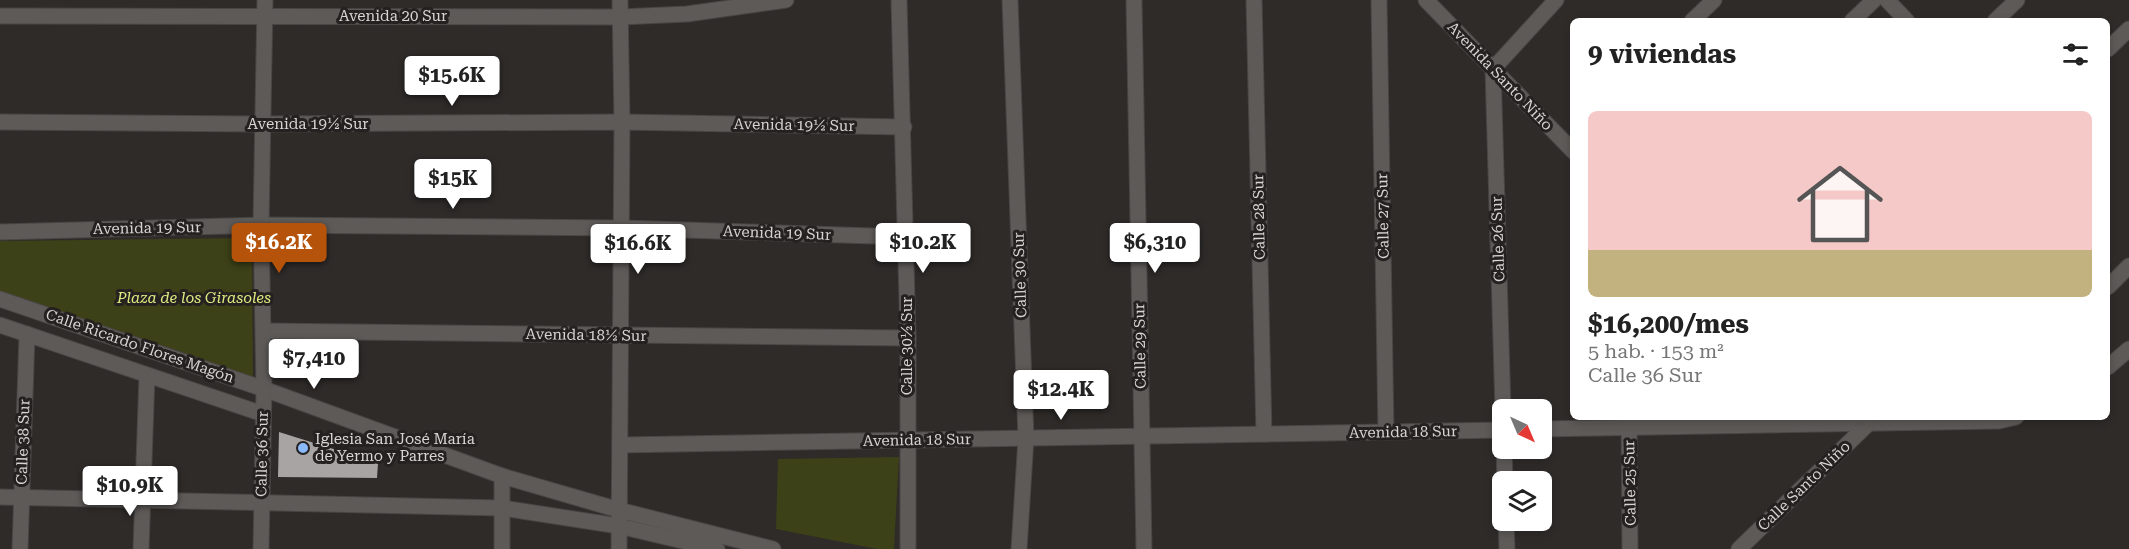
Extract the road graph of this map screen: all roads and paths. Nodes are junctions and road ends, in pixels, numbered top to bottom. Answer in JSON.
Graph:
{"nodes":[{"id":1,"x":620,"y":0,"type":"edge"},
{"id":2,"x":786,"y":0,"type":"edge"},
{"id":3,"x":899,"y":0,"type":"edge"},
{"id":4,"x":1010,"y":0,"type":"edge"},
{"id":5,"x":1134,"y":0,"type":"edge"},
{"id":6,"x":1254,"y":0,"type":"edge"},
{"id":7,"x":1379,"y":0,"type":"edge"},
{"id":8,"x":1426,"y":0,"type":"edge"},
{"id":9,"x":1556,"y":0,"type":"edge"},
{"id":10,"x":1714,"y":0,"type":"edge"},
{"id":11,"x":1874,"y":0,"type":"edge"},
{"id":12,"x":1887,"y":0,"type":"edge"},
{"id":13,"x":2017,"y":0,"type":"edge"},
{"id":14,"x":265,"y":8,"type":"edge"},
{"id":15,"x":0,"y":16,"type":"edge"},
{"id":16,"x":620,"y":18,"type":"junction"},
{"id":17,"x":1695,"y":18,"type":"edge"},
{"id":18,"x":1855,"y":18,"type":"edge"},
{"id":19,"x":1904,"y":18,"type":"edge"},
{"id":20,"x":1998,"y":18,"type":"edge"},
{"id":21,"x":2129,"y":29,"type":"edge"},
{"id":22,"x":2110,"y":47,"type":"edge"},
{"id":23,"x":1493,"y":69,"type":"junction"},
{"id":24,"x":0,"y":122,"type":"edge"},
{"id":25,"x":622,"y":122,"type":"junction"},
{"id":26,"x":262,"y":124,"type":"junction"},
{"id":27,"x":904,"y":127,"type":"junction"},
{"id":28,"x":1570,"y":142,"type":"edge"},
{"id":29,"x":261,"y":225,"type":"junction"},
{"id":30,"x":622,"y":228,"type":"junction"},
{"id":31,"x":0,"y":232,"type":"edge"},
{"id":32,"x":906,"y":237,"type":"junction"},
{"id":33,"x":2129,"y":266,"type":"edge"},
{"id":34,"x":2110,"y":285,"type":"edge"},
{"id":35,"x":0,"y":299,"type":"edge"},
{"id":36,"x":0,"y":325,"type":"edge"},
{"id":37,"x":264,"y":332,"type":"junction"},
{"id":38,"x":27,"y":334,"type":"junction"},
{"id":39,"x":621,"y":335,"type":"junction"},
{"id":40,"x":908,"y":338,"type":"junction"},
{"id":41,"x":2129,"y":349,"type":"edge"},
{"id":42,"x":2110,"y":365,"type":"edge"},
{"id":43,"x":147,"y":375,"type":"junction"},
{"id":44,"x":264,"y":389,"type":"junction"},
{"id":45,"x":1503,"y":399,"type":"edge"},
{"id":46,"x":263,"y":414,"type":"junction"},
{"id":47,"x":1972,"y":420,"type":"edge"},
{"id":48,"x":1836,"y":421,"type":"edge"},
{"id":49,"x":1629,"y":422,"type":"edge"},
{"id":50,"x":1868,"y":424,"type":"junction"},
{"id":51,"x":1552,"y":428,"type":"edge"},
{"id":52,"x":1492,"y":430,"type":"edge"},
{"id":53,"x":1386,"y":432,"type":"junction"},
{"id":54,"x":1264,"y":434,"type":"junction"},
{"id":55,"x":1141,"y":436,"type":"junction"},
{"id":56,"x":1026,"y":438,"type":"junction"},
{"id":57,"x":907,"y":440,"type":"junction"},
{"id":58,"x":620,"y":445,"type":"junction"},
{"id":59,"x":502,"y":476,"type":"junction"},
{"id":60,"x":0,"y":497,"type":"edge"},
{"id":61,"x":21,"y":498,"type":"junction"},
{"id":62,"x":142,"y":501,"type":"junction"},
{"id":63,"x":261,"y":504,"type":"junction"},
{"id":64,"x":502,"y":508,"type":"junction"},
{"id":65,"x":619,"y":510,"type":"junction"},
{"id":66,"x":619,"y":526,"type":"junction"},
{"id":67,"x":1506,"y":531,"type":"edge"},
{"id":68,"x":20,"y":549,"type":"edge"},
{"id":69,"x":141,"y":549,"type":"edge"},
{"id":70,"x":261,"y":549,"type":"edge"},
{"id":71,"x":502,"y":549,"type":"edge"},
{"id":72,"x":619,"y":549,"type":"edge"},
{"id":73,"x":717,"y":549,"type":"edge"},
{"id":74,"x":773,"y":549,"type":"edge"},
{"id":75,"x":908,"y":549,"type":"edge"},
{"id":76,"x":1019,"y":549,"type":"edge"},
{"id":77,"x":1143,"y":549,"type":"edge"},
{"id":78,"x":1507,"y":549,"type":"edge"},
{"id":79,"x":1630,"y":549,"type":"edge"},
{"id":80,"x":1739,"y":549,"type":"edge"}],
"edges":[{"from":1,"to":16,"type":"street"},
{"from":2,"to":16,"type":"street","name":"Avenida 20 Sur"},
{"from":3,"to":27,"type":"street","name":"Calle 30½ Sur"},
{"from":4,"to":56,"type":"street","name":"Calle 30 Sur"},
{"from":5,"to":55,"type":"street","name":"Calle 29 Sur"},
{"from":6,"to":54,"type":"street","name":"Calle 28 Sur"},
{"from":7,"to":53,"type":"street","name":"Calle 27 Sur"},
{"from":8,"to":23,"type":"street","name":"Avenida Santo Niño"},
{"from":9,"to":23,"type":"street"},
{"from":10,"to":17,"type":"street"},
{"from":11,"to":18,"type":"street"},
{"from":12,"to":19,"type":"street"},
{"from":13,"to":20,"type":"street"},
{"from":14,"to":15,"type":"street","name":"Avenida 20 Sur"},
{"from":14,"to":16,"type":"street","name":"Avenida 20 Sur"},
{"from":14,"to":26,"type":"street","name":"Calle 36 Sur"},
{"from":16,"to":25,"type":"street"},
{"from":21,"to":22,"type":"street"},
{"from":23,"to":28,"type":"street","name":"Avenida Santo Niño"},
{"from":23,"to":45,"type":"street","name":"Calle 26 Sur"},
{"from":24,"to":26,"type":"street","name":"Avenida 19½ Sur"},
{"from":25,"to":26,"type":"street","name":"Avenida 19½ Sur"},
{"from":25,"to":27,"type":"street","name":"Avenida 19½ Sur"},
{"from":25,"to":30,"type":"street"},
{"from":26,"to":29,"type":"street","name":"Calle 36 Sur"},
{"from":27,"to":32,"type":"street","name":"Calle 30½ Sur"},
{"from":29,"to":30,"type":"street","name":"Avenida 19 Sur"},
{"from":29,"to":31,"type":"street","name":"Avenida 19 Sur"},
{"from":29,"to":37,"type":"street","name":"Calle 36 Sur"},
{"from":30,"to":32,"type":"street","name":"Avenida 19 Sur"},
{"from":30,"to":39,"type":"street"},
{"from":32,"to":40,"type":"street","name":"Calle 30½ Sur"},
{"from":33,"to":34,"type":"street"},
{"from":35,"to":44,"type":"street","name":"Calle Ricardo Flores Magón"},
{"from":36,"to":38,"type":"street"},
{"from":37,"to":39,"type":"street","name":"Avenida 18½ Sur"},
{"from":37,"to":44,"type":"street","name":"Calle 36 Sur"},
{"from":38,"to":43,"type":"street"},
{"from":38,"to":61,"type":"street","name":"Calle 38 Sur"},
{"from":39,"to":40,"type":"street","name":"Avenida 18½ Sur"},
{"from":39,"to":58,"type":"street"},
{"from":40,"to":57,"type":"street","name":"Calle 30½ Sur"},
{"from":41,"to":42,"type":"street"},
{"from":43,"to":46,"type":"street"},
{"from":43,"to":62,"type":"street"},
{"from":44,"to":46,"type":"street","name":"Calle 36 Sur"},
{"from":44,"to":59,"type":"street","name":"Calle Ricardo Flores Magón"},
{"from":46,"to":63,"type":"street","name":"Calle 36 Sur"},
{"from":47,"to":50,"type":"street"},
{"from":48,"to":49,"type":"street"},
{"from":48,"to":50,"type":"street"},
{"from":49,"to":51,"type":"street"},
{"from":49,"to":79,"type":"street","name":"Calle 25 Sur"},
{"from":50,"to":80,"type":"street","name":"Calle Santo Niño"},
{"from":52,"to":53,"type":"street","name":"Avenida 18 Sur"},
{"from":53,"to":54,"type":"street","name":"Avenida 18 Sur"},
{"from":54,"to":55,"type":"street","name":"Avenida 18 Sur"},
{"from":55,"to":56,"type":"street","name":"Avenida 18 Sur"},
{"from":55,"to":77,"type":"street","name":"Calle 29 Sur"},
{"from":56,"to":57,"type":"street","name":"Avenida 18 Sur"},
{"from":56,"to":76,"type":"street","name":"Calle 30 Sur"},
{"from":57,"to":58,"type":"street","name":"Avenida 18 Sur"},
{"from":57,"to":75,"type":"street","name":"Calle 30½ Sur"},
{"from":58,"to":65,"type":"street"},
{"from":59,"to":64,"type":"street"},
{"from":59,"to":65,"type":"street","name":"Calle Ricardo Flores Magón"},
{"from":60,"to":61,"type":"street"},
{"from":61,"to":62,"type":"street"},
{"from":61,"to":68,"type":"street","name":"Calle 38 Sur"},
{"from":62,"to":63,"type":"street"},
{"from":62,"to":69,"type":"street"},
{"from":63,"to":64,"type":"street"},
{"from":63,"to":70,"type":"street","name":"Calle 36 Sur"},
{"from":64,"to":66,"type":"street"},
{"from":64,"to":71,"type":"street"},
{"from":65,"to":66,"type":"street"},
{"from":65,"to":74,"type":"street","name":"Calle Ricardo Flores Magón"},
{"from":66,"to":72,"type":"street"},
{"from":66,"to":73,"type":"street"},
{"from":67,"to":78,"type":"street"}]}
